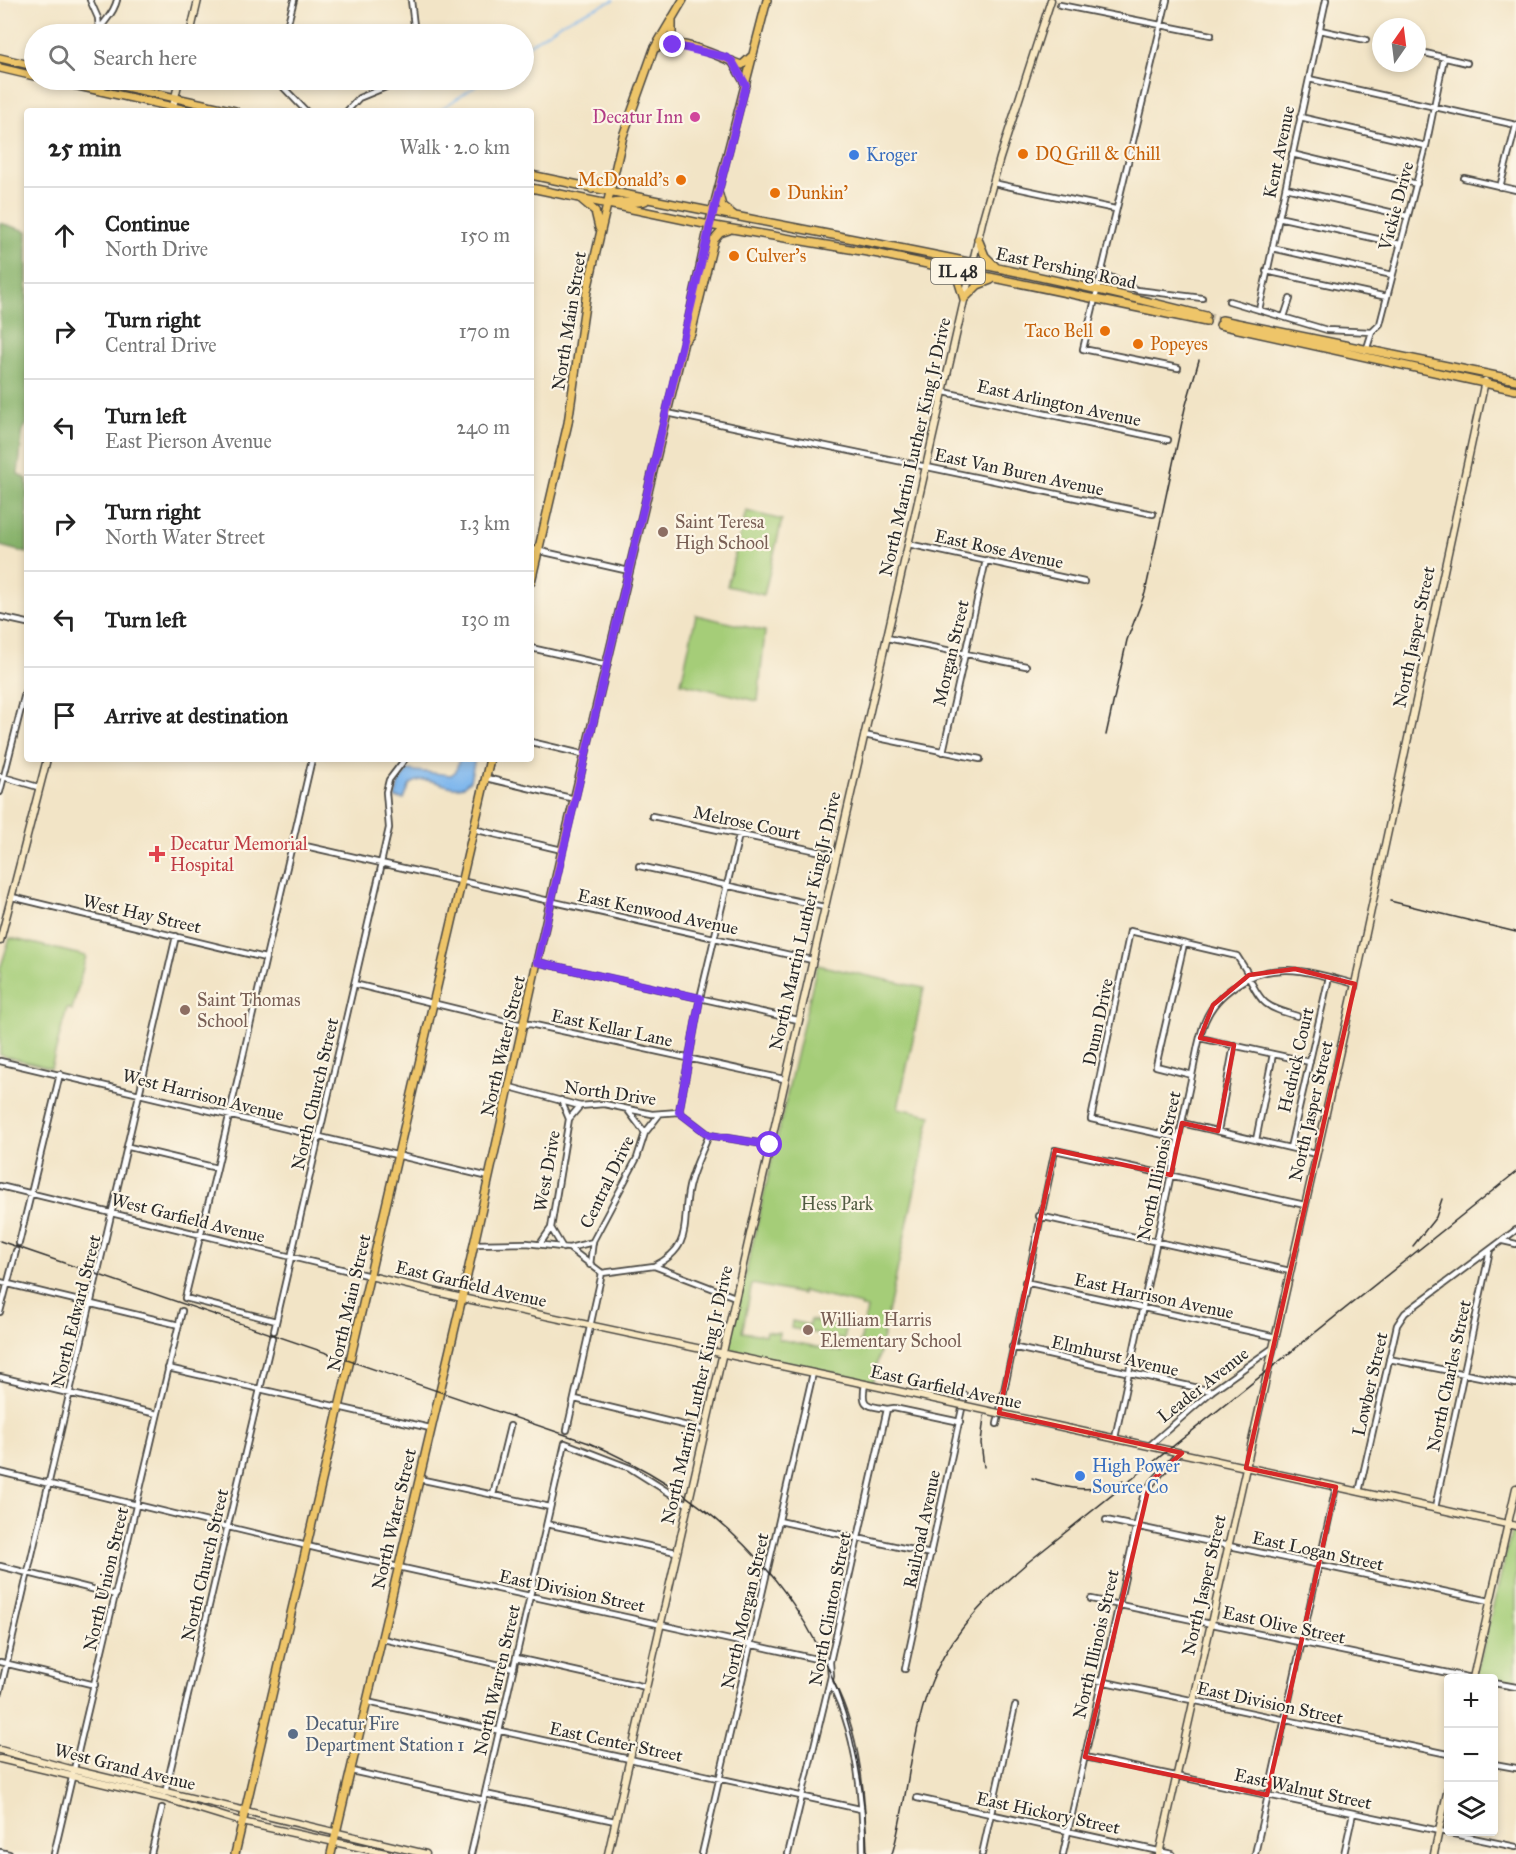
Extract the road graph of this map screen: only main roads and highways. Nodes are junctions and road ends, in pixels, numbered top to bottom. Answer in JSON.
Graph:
{"nodes":[{"id":1,"x":683,"y":0,"type":"edge"},
{"id":2,"x":767,"y":0,"type":"edge"},
{"id":3,"x":672,"y":16,"type":"junction"},
{"id":4,"x":685,"y":46,"type":"junction"},
{"id":5,"x":654,"y":50,"type":"junction"},
{"id":6,"x":754,"y":55,"type":"junction"},
{"id":7,"x":0,"y":58,"type":"edge"},
{"id":8,"x":732,"y":61,"type":"junction"},
{"id":9,"x":24,"y":64,"type":"edge"},
{"id":10,"x":0,"y":66,"type":"edge"},
{"id":11,"x":24,"y":67,"type":"edge"},
{"id":12,"x":24,"y":73,"type":"edge"},
{"id":13,"x":746,"y":85,"type":"junction"},
{"id":14,"x":109,"y":90,"type":"edge"},
{"id":15,"x":142,"y":90,"type":"edge"},
{"id":16,"x":170,"y":108,"type":"edge"},
{"id":17,"x":222,"y":108,"type":"edge"},
{"id":18,"x":615,"y":170,"type":"junction"},
{"id":19,"x":534,"y":176,"type":"edge"},
{"id":20,"x":534,"y":189,"type":"edge"},
{"id":21,"x":592,"y":189,"type":"junction"},
{"id":22,"x":718,"y":191,"type":"junction"},
{"id":23,"x":609,"y":193,"type":"junction"},
{"id":24,"x":580,"y":199,"type":"junction"},
{"id":25,"x":648,"y":200,"type":"junction"},
{"id":26,"x":606,"y":204,"type":"junction"},
{"id":27,"x":712,"y":213,"type":"junction"},
{"id":28,"x":740,"y":219,"type":"junction"},
{"id":29,"x":710,"y":225,"type":"junction"},
{"id":30,"x":732,"y":229,"type":"junction"},
{"id":31,"x":600,"y":232,"type":"junction"},
{"id":32,"x":978,"y":239,"type":"road end"},
{"id":33,"x":998,"y":268,"type":"junction"},
{"id":34,"x":946,"y":269,"type":"junction"},
{"id":35,"x":993,"y":279,"type":"junction"},
{"id":36,"x":1095,"y":293,"type":"junction"},
{"id":37,"x":1206,"y":319,"type":"tunnel mouth"},
{"id":38,"x":1221,"y":322,"type":"tunnel mouth"},
{"id":39,"x":684,"y":342,"type":"junction"},
{"id":40,"x":1365,"y":353,"type":"junction"},
{"id":41,"x":1516,"y":380,"type":"edge"},
{"id":42,"x":1516,"y":390,"type":"edge"},
{"id":43,"x":535,"y":550,"type":"edge"},
{"id":44,"x":489,"y":762,"type":"edge"},
{"id":45,"x":235,"y":1854,"type":"edge"},
{"id":46,"x":331,"y":1854,"type":"edge"}],
"edges":[{"from":1,"to":3,"type":"main road","name":"North Main Street"},
{"from":2,"to":6,"type":"main road","name":"North Water Street"},
{"from":3,"to":4,"type":"main road"},
{"from":3,"to":5,"type":"main road","name":"North Main Street"},
{"from":4,"to":5,"type":"main road"},
{"from":4,"to":8,"type":"main road"},
{"from":5,"to":18,"type":"main road","name":"North Main Street"},
{"from":6,"to":8,"type":"main road"},
{"from":6,"to":13,"type":"main road","name":"North Water Street"},
{"from":7,"to":9,"type":"main road"},
{"from":8,"to":13,"type":"main road"},
{"from":10,"to":11,"type":"main road"},
{"from":10,"to":12,"type":"main road"},
{"from":13,"to":22,"type":"main road","name":"North Water Street"},
{"from":14,"to":16,"type":"main road"},
{"from":15,"to":17,"type":"main road"},
{"from":18,"to":21,"type":"main road"},
{"from":18,"to":23,"type":"main road","name":"North Main Street"},
{"from":19,"to":21,"type":"main road","name":"East Pershing Road","number":"IL 48"},
{"from":20,"to":24,"type":"main road","number":"IL 48"},
{"from":21,"to":23,"type":"main road","name":"East Pershing Road","number":"IL 48"},
{"from":22,"to":27,"type":"main road","name":"North Water Street"},
{"from":22,"to":28,"type":"main road"},
{"from":23,"to":25,"type":"main road","name":"East Pershing Road","number":"IL 48"},
{"from":23,"to":26,"type":"main road","name":"North Main Street"},
{"from":24,"to":26,"type":"main road","number":"IL 48"},
{"from":24,"to":31,"type":"main road"},
{"from":25,"to":26,"type":"main road"},
{"from":25,"to":27,"type":"main road","name":"East Pershing Road","number":"IL 48"},
{"from":26,"to":29,"type":"main road","number":"IL 48"},
{"from":26,"to":31,"type":"main road","name":"North Main Street"},
{"from":27,"to":28,"type":"main road","name":"East Pershing Road","number":"IL 48"},
{"from":27,"to":29,"type":"main road","name":"North Water Street"},
{"from":28,"to":33,"type":"main road","name":"East Pershing Road","number":"IL 48"},
{"from":29,"to":30,"type":"main road","number":"IL 48"},
{"from":29,"to":39,"type":"main road","name":"North Water Street"},
{"from":30,"to":34,"type":"main road","number":"IL 48"},
{"from":30,"to":39,"type":"main road"},
{"from":31,"to":43,"type":"main road","name":"North Main Street"},
{"from":32,"to":33,"type":"main road"},
{"from":33,"to":36,"type":"main road","name":"East Pershing Road","number":"IL 48"},
{"from":34,"to":35,"type":"main road","number":"IL 48"},
{"from":34,"to":35,"type":"main road"},
{"from":35,"to":36,"type":"main road","number":"IL 48"},
{"from":36,"to":37,"type":"main road","number":"IL 48"},
{"from":38,"to":40,"type":"main road"},
{"from":39,"to":46,"type":"main road","name":"North Water Street"},
{"from":40,"to":41,"type":"main road"},
{"from":40,"to":42,"type":"main road"},
{"from":44,"to":45,"type":"main road","name":"North Main Street"}]}
